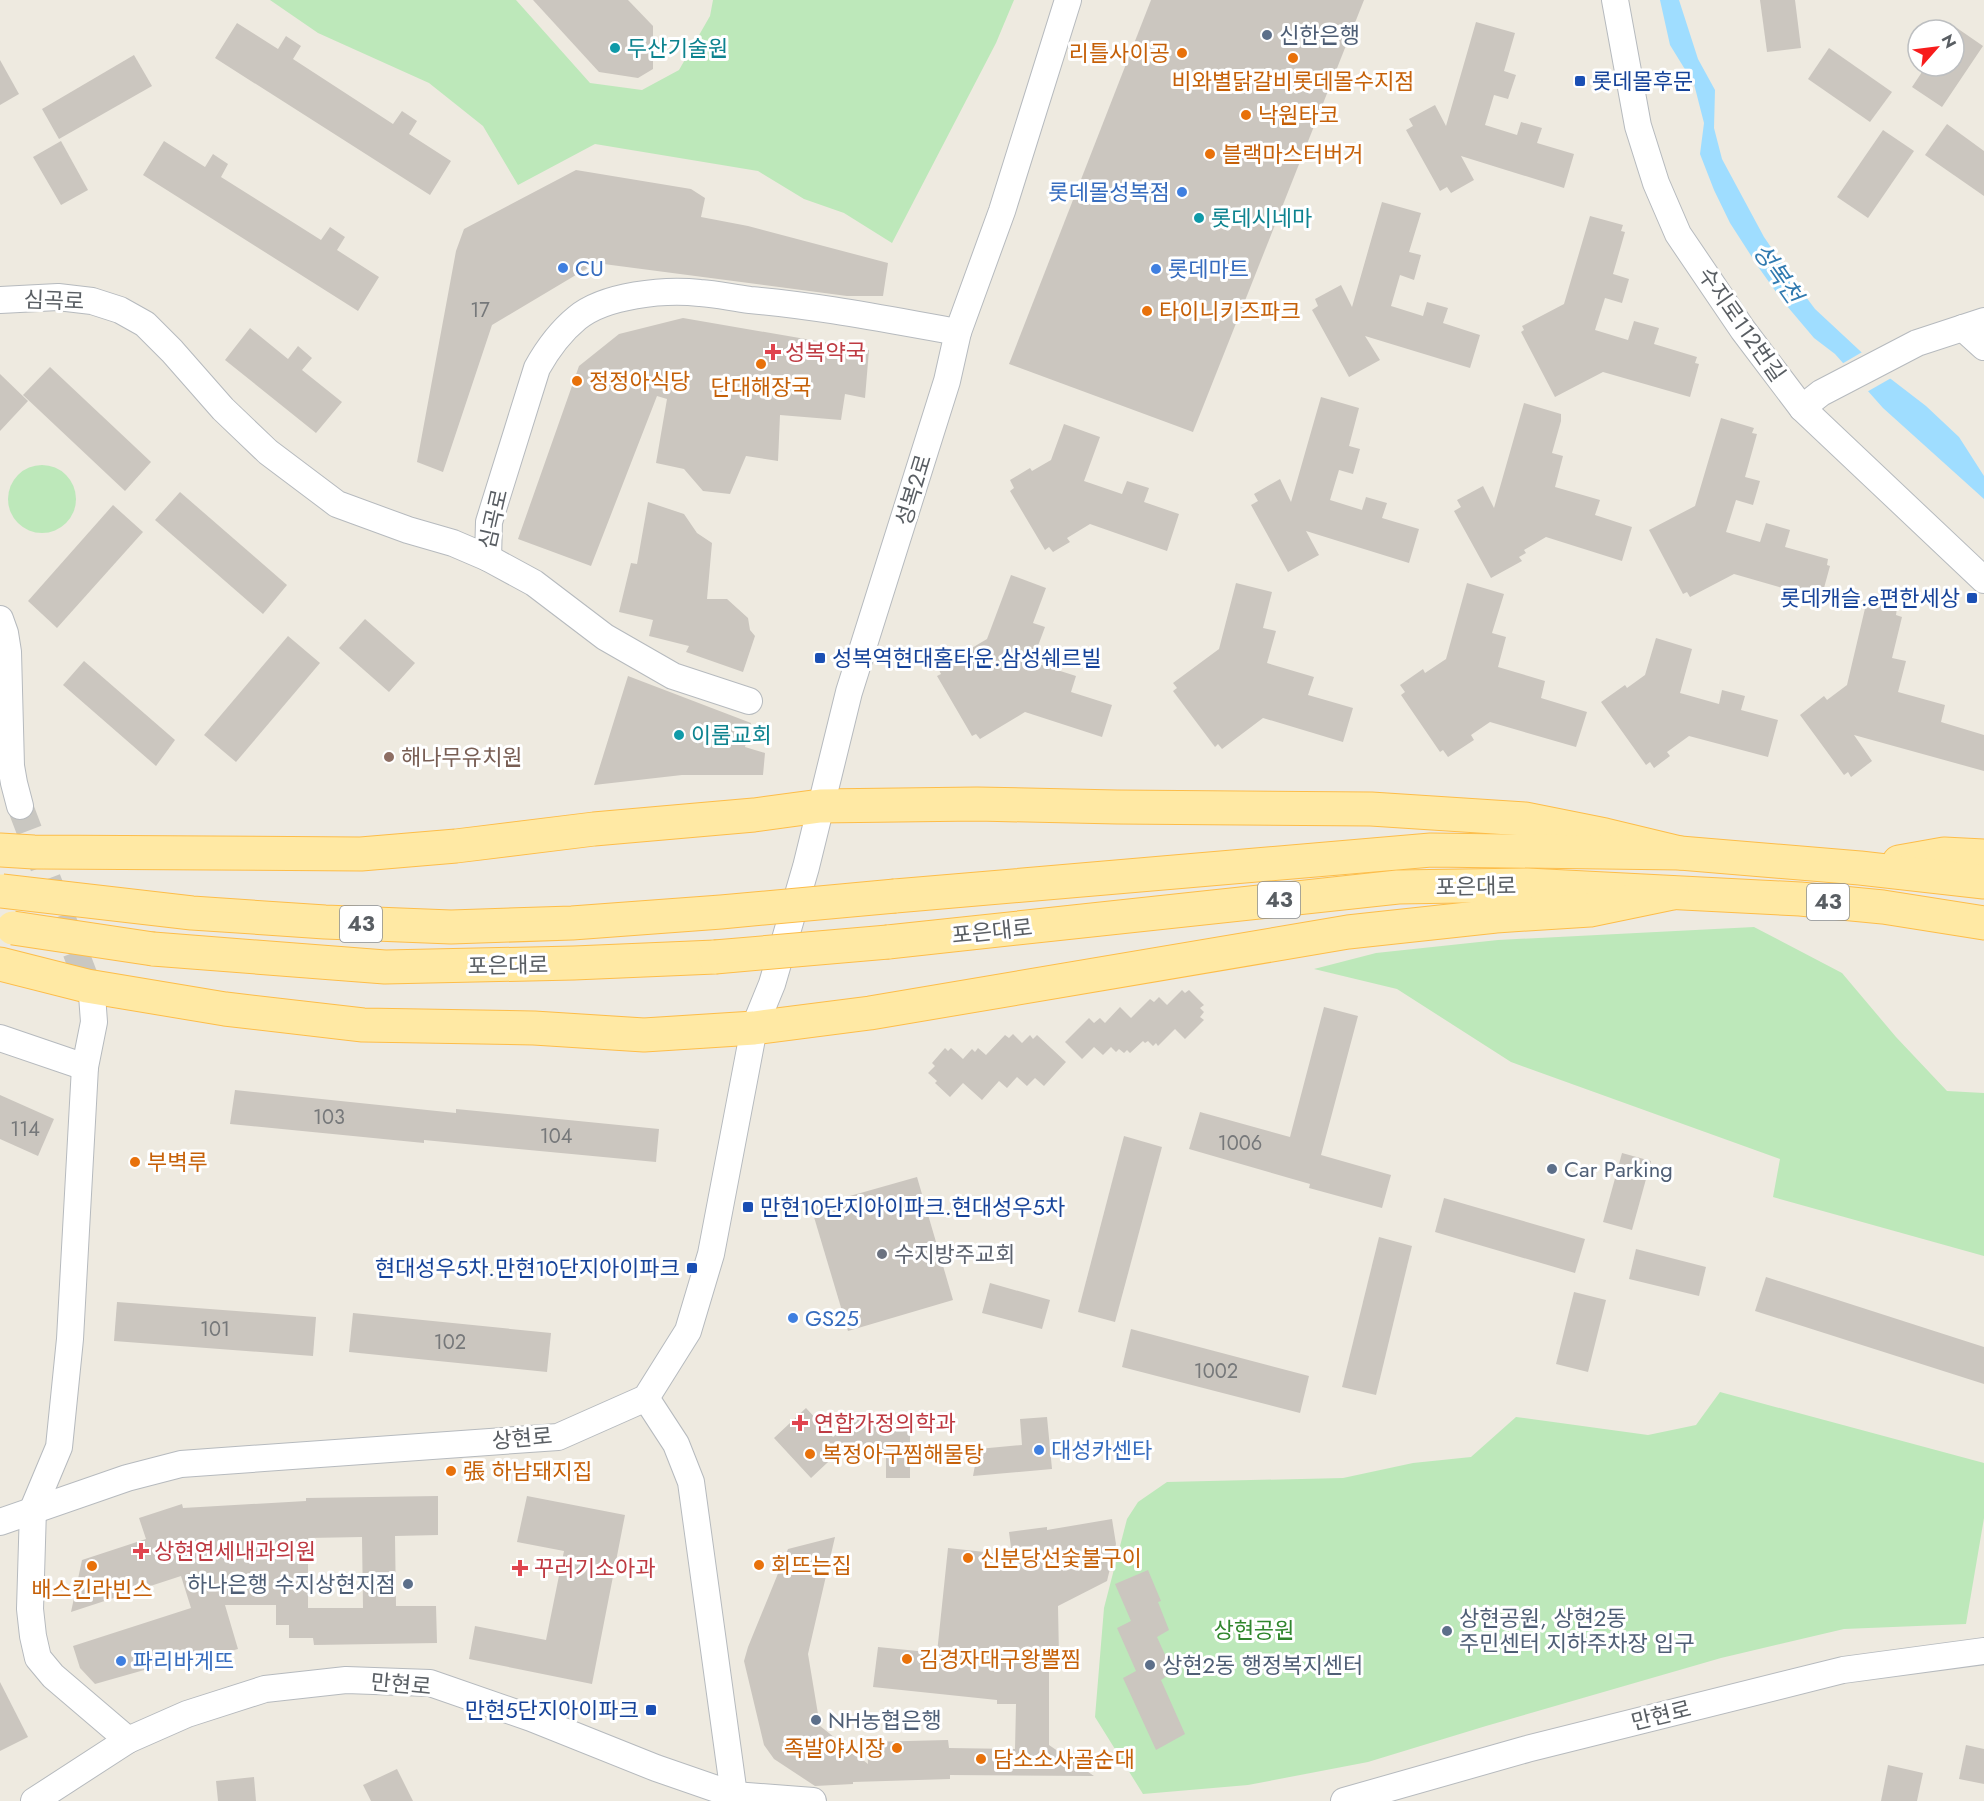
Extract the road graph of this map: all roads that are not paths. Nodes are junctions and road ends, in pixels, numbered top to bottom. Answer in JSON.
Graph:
{"nodes":[{"id":1,"x":1068,"y":0,"type":"edge"},
{"id":2,"x":1616,"y":0,"type":"edge"},
{"id":3,"x":0,"y":300,"type":"edge"},
{"id":4,"x":1974,"y":324,"type":"edge"},
{"id":5,"x":958,"y":332,"type":"junction"},
{"id":6,"x":1984,"y":347,"type":"edge"},
{"id":7,"x":1811,"y":400,"type":"junction"},
{"id":8,"x":488,"y":558,"type":"junction"},
{"id":9,"x":1984,"y":580,"type":"edge"},
{"id":10,"x":0,"y":619,"type":"edge"},
{"id":11,"x":748,"y":701,"type":"dead end"},
{"id":12,"x":21,"y":806,"type":"tunnel mouth"},
{"id":13,"x":820,"y":806,"type":"junction"},
{"id":14,"x":15,"y":851,"type":"edge"},
{"id":15,"x":1680,"y":853,"type":"junction"},
{"id":16,"x":1984,"y":856,"type":"edge"},
{"id":17,"x":1860,"y":868,"type":"junction"},
{"id":18,"x":1984,"y":882,"type":"edge"},
{"id":19,"x":1,"y":891,"type":"edge"},
{"id":20,"x":1672,"y":893,"type":"junction"},
{"id":21,"x":1984,"y":923,"type":"edge"},
{"id":22,"x":7,"y":927,"type":"edge"},
{"id":23,"x":0,"y":964,"type":"edge"},
{"id":24,"x":92,"y":995,"type":"tunnel mouth"},
{"id":25,"x":754,"y":1028,"type":"junction"},
{"id":26,"x":0,"y":1038,"type":"edge"},
{"id":27,"x":85,"y":1067,"type":"junction"},
{"id":28,"x":646,"y":1398,"type":"junction"},
{"id":29,"x":33,"y":1509,"type":"junction"},
{"id":30,"x":0,"y":1522,"type":"edge"},
{"id":31,"x":1984,"y":1651,"type":"edge"},
{"id":32,"x":128,"y":1740,"type":"junction"},
{"id":33,"x":734,"y":1795,"type":"junction"},
{"id":34,"x":34,"y":1801,"type":"edge"},
{"id":35,"x":813,"y":1801,"type":"edge"},
{"id":36,"x":1344,"y":1801,"type":"edge"}],
"edges":[{"from":1,"to":5,"type":"street","name":"성복2로"},
{"from":2,"to":7,"type":"street","name":"수지로112번길"},
{"from":3,"to":8,"type":"street","name":"심곡로"},
{"from":4,"to":6,"type":"street"},
{"from":4,"to":7,"type":"street"},
{"from":5,"to":8,"type":"street","name":"심곡로"},
{"from":5,"to":13,"type":"street","name":"성복2로"},
{"from":7,"to":9,"type":"street","name":"수지로112번길"},
{"from":8,"to":11,"type":"street"},
{"from":10,"to":12,"type":"street"},
{"from":13,"to":14,"type":"main road"},
{"from":13,"to":15,"type":"main road"},
{"from":13,"to":25,"type":"street","name":"성복2로"},
{"from":15,"to":17,"type":"main road","name":"포은대로","number":"43"},
{"from":15,"to":19,"type":"main road","name":"포은대로","number":"43","bridge":true},
{"from":16,"to":17,"type":"main road"},
{"from":17,"to":18,"type":"main road","name":"포은대로","number":"43"},
{"from":20,"to":21,"type":"main road","name":"포은대로","number":"43"},
{"from":20,"to":22,"type":"main road","name":"포은대로","number":"43","bridge":true},
{"from":20,"to":25,"type":"main road"},
{"from":23,"to":25,"type":"main road"},
{"from":24,"to":27,"type":"street"},
{"from":25,"to":28,"type":"street"},
{"from":26,"to":27,"type":"street"},
{"from":27,"to":29,"type":"street"},
{"from":28,"to":29,"type":"street","name":"상현로"},
{"from":28,"to":33,"type":"street"},
{"from":29,"to":30,"type":"street","name":"상현로"},
{"from":29,"to":32,"type":"street"},
{"from":31,"to":36,"type":"street","name":"만현로"},
{"from":32,"to":33,"type":"street","name":"만현로"},
{"from":32,"to":34,"type":"street","name":"만현로"},
{"from":33,"to":35,"type":"street","name":"만현로"}]}
